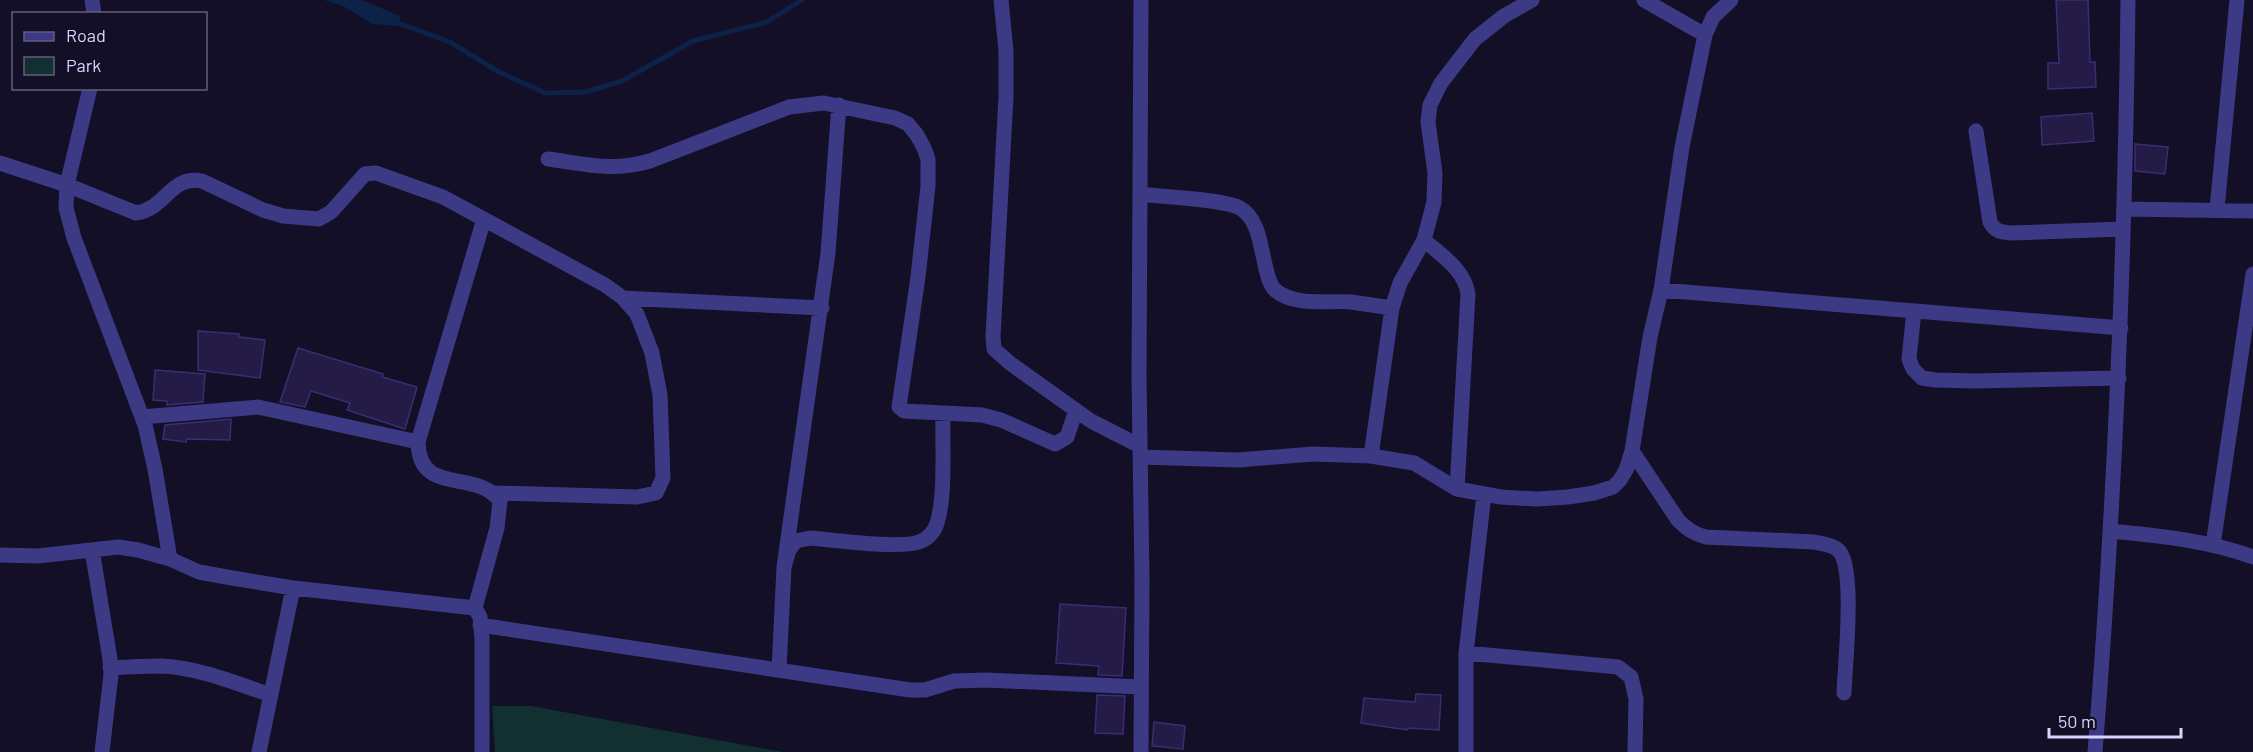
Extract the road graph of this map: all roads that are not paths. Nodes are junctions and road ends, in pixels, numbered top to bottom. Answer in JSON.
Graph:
{"nodes":[{"id":1,"x":1001,"y":0,"type":"edge"},
{"id":2,"x":1141,"y":0,"type":"edge"},
{"id":3,"x":1532,"y":0,"type":"edge"},
{"id":4,"x":1644,"y":0,"type":"edge"},
{"id":5,"x":1731,"y":0,"type":"edge"},
{"id":6,"x":2128,"y":0,"type":"edge"},
{"id":7,"x":2237,"y":0,"type":"edge"},
{"id":8,"x":1705,"y":35,"type":"junction"},
{"id":9,"x":90,"y":90,"type":"edge"},
{"id":10,"x":839,"y":105,"type":"junction"},
{"id":11,"x":1976,"y":130,"type":"dead end"},
{"id":12,"x":548,"y":159,"type":"dead end"},
{"id":13,"x":0,"y":163,"type":"edge"},
{"id":14,"x":67,"y":185,"type":"junction"},
{"id":15,"x":1140,"y":194,"type":"junction"},
{"id":16,"x":2124,"y":209,"type":"junction"},
{"id":17,"x":2217,"y":209,"type":"junction"},
{"id":18,"x":2253,"y":211,"type":"edge"},
{"id":19,"x":484,"y":219,"type":"junction"},
{"id":20,"x":2123,"y":229,"type":"junction"},
{"id":21,"x":1424,"y":240,"type":"junction"},
{"id":22,"x":2253,"y":274,"type":"edge"},
{"id":23,"x":1662,"y":290,"type":"junction"},
{"id":24,"x":623,"y":298,"type":"junction"},
{"id":25,"x":822,"y":308,"type":"junction"},
{"id":26,"x":1392,"y":309,"type":"junction"},
{"id":27,"x":1914,"y":311,"type":"junction"},
{"id":28,"x":2121,"y":328,"type":"junction"},
{"id":29,"x":2119,"y":378,"type":"junction"},
{"id":30,"x":1076,"y":410,"type":"junction"},
{"id":31,"x":943,"y":413,"type":"junction"},
{"id":32,"x":142,"y":417,"type":"junction"},
{"id":33,"x":418,"y":442,"type":"junction"},
{"id":34,"x":1140,"y":451,"type":"junction"},
{"id":35,"x":1632,"y":451,"type":"junction"},
{"id":36,"x":1371,"y":456,"type":"junction"},
{"id":37,"x":1457,"y":489,"type":"junction"},
{"id":38,"x":495,"y":493,"type":"junction"},
{"id":39,"x":1484,"y":494,"type":"junction"},
{"id":40,"x":2111,"y":531,"type":"junction"},
{"id":41,"x":2213,"y":544,"type":"junction"},
{"id":42,"x":92,"y":550,"type":"junction"},
{"id":43,"x":0,"y":555,"type":"edge"},
{"id":44,"x":2253,"y":557,"type":"edge"},
{"id":45,"x":170,"y":559,"type":"junction"},
{"id":46,"x":784,"y":567,"type":"junction"},
{"id":47,"x":293,"y":588,"type":"junction"},
{"id":48,"x":475,"y":608,"type":"junction"},
{"id":49,"x":480,"y":625,"type":"junction"},
{"id":50,"x":1466,"y":653,"type":"junction"},
{"id":51,"x":110,"y":668,"type":"junction"},
{"id":52,"x":779,"y":670,"type":"junction"},
{"id":53,"x":1141,"y":687,"type":"junction"},
{"id":54,"x":1844,"y":693,"type":"dead end"},
{"id":55,"x":271,"y":695,"type":"junction"},
{"id":56,"x":102,"y":752,"type":"edge"},
{"id":57,"x":258,"y":752,"type":"edge"},
{"id":58,"x":482,"y":752,"type":"edge"},
{"id":59,"x":1141,"y":752,"type":"edge"},
{"id":60,"x":1466,"y":752,"type":"edge"},
{"id":61,"x":1635,"y":752,"type":"edge"},
{"id":62,"x":2095,"y":752,"type":"edge"}],
"edges":[{"from":1,"to":30,"type":"street"},
{"from":2,"to":15,"type":"street"},
{"from":3,"to":21,"type":"street"},
{"from":4,"to":8,"type":"street"},
{"from":5,"to":8,"type":"street"},
{"from":6,"to":16,"type":"street"},
{"from":7,"to":17,"type":"street"},
{"from":8,"to":23,"type":"street"},
{"from":9,"to":14,"type":"street"},
{"from":10,"to":12,"type":"street"},
{"from":10,"to":25,"type":"street"},
{"from":10,"to":31,"type":"street"},
{"from":11,"to":20,"type":"street"},
{"from":13,"to":14,"type":"street"},
{"from":14,"to":19,"type":"street"},
{"from":14,"to":32,"type":"street"},
{"from":15,"to":26,"type":"street"},
{"from":15,"to":34,"type":"street"},
{"from":16,"to":17,"type":"street"},
{"from":16,"to":20,"type":"street"},
{"from":17,"to":18,"type":"street"},
{"from":19,"to":24,"type":"street"},
{"from":19,"to":33,"type":"street"},
{"from":20,"to":28,"type":"street"},
{"from":21,"to":26,"type":"street"},
{"from":21,"to":37,"type":"street"},
{"from":22,"to":41,"type":"street"},
{"from":23,"to":27,"type":"street"},
{"from":23,"to":35,"type":"street"},
{"from":24,"to":25,"type":"street"},
{"from":24,"to":38,"type":"street"},
{"from":25,"to":46,"type":"street"},
{"from":26,"to":36,"type":"street"},
{"from":27,"to":28,"type":"street"},
{"from":27,"to":29,"type":"street"},
{"from":28,"to":29,"type":"street"},
{"from":29,"to":40,"type":"street"},
{"from":30,"to":31,"type":"street"},
{"from":30,"to":34,"type":"street"},
{"from":31,"to":46,"type":"street"},
{"from":32,"to":33,"type":"street"},
{"from":32,"to":45,"type":"street"},
{"from":33,"to":38,"type":"street"},
{"from":34,"to":36,"type":"street"},
{"from":34,"to":53,"type":"street"},
{"from":35,"to":39,"type":"street"},
{"from":35,"to":54,"type":"street"},
{"from":36,"to":37,"type":"street"},
{"from":37,"to":39,"type":"street"},
{"from":38,"to":48,"type":"street"},
{"from":39,"to":50,"type":"street"},
{"from":40,"to":41,"type":"street"},
{"from":40,"to":62,"type":"street"},
{"from":41,"to":44,"type":"street"},
{"from":42,"to":43,"type":"street"},
{"from":42,"to":45,"type":"street"},
{"from":42,"to":51,"type":"street"},
{"from":45,"to":47,"type":"street"},
{"from":46,"to":52,"type":"street"},
{"from":47,"to":48,"type":"street"},
{"from":47,"to":55,"type":"street"},
{"from":48,"to":49,"type":"street"},
{"from":49,"to":52,"type":"street"},
{"from":49,"to":58,"type":"street"},
{"from":50,"to":60,"type":"street"},
{"from":50,"to":61,"type":"street"},
{"from":51,"to":55,"type":"street"},
{"from":51,"to":56,"type":"street"},
{"from":52,"to":53,"type":"street"},
{"from":53,"to":59,"type":"street"},
{"from":55,"to":57,"type":"street"}]}
